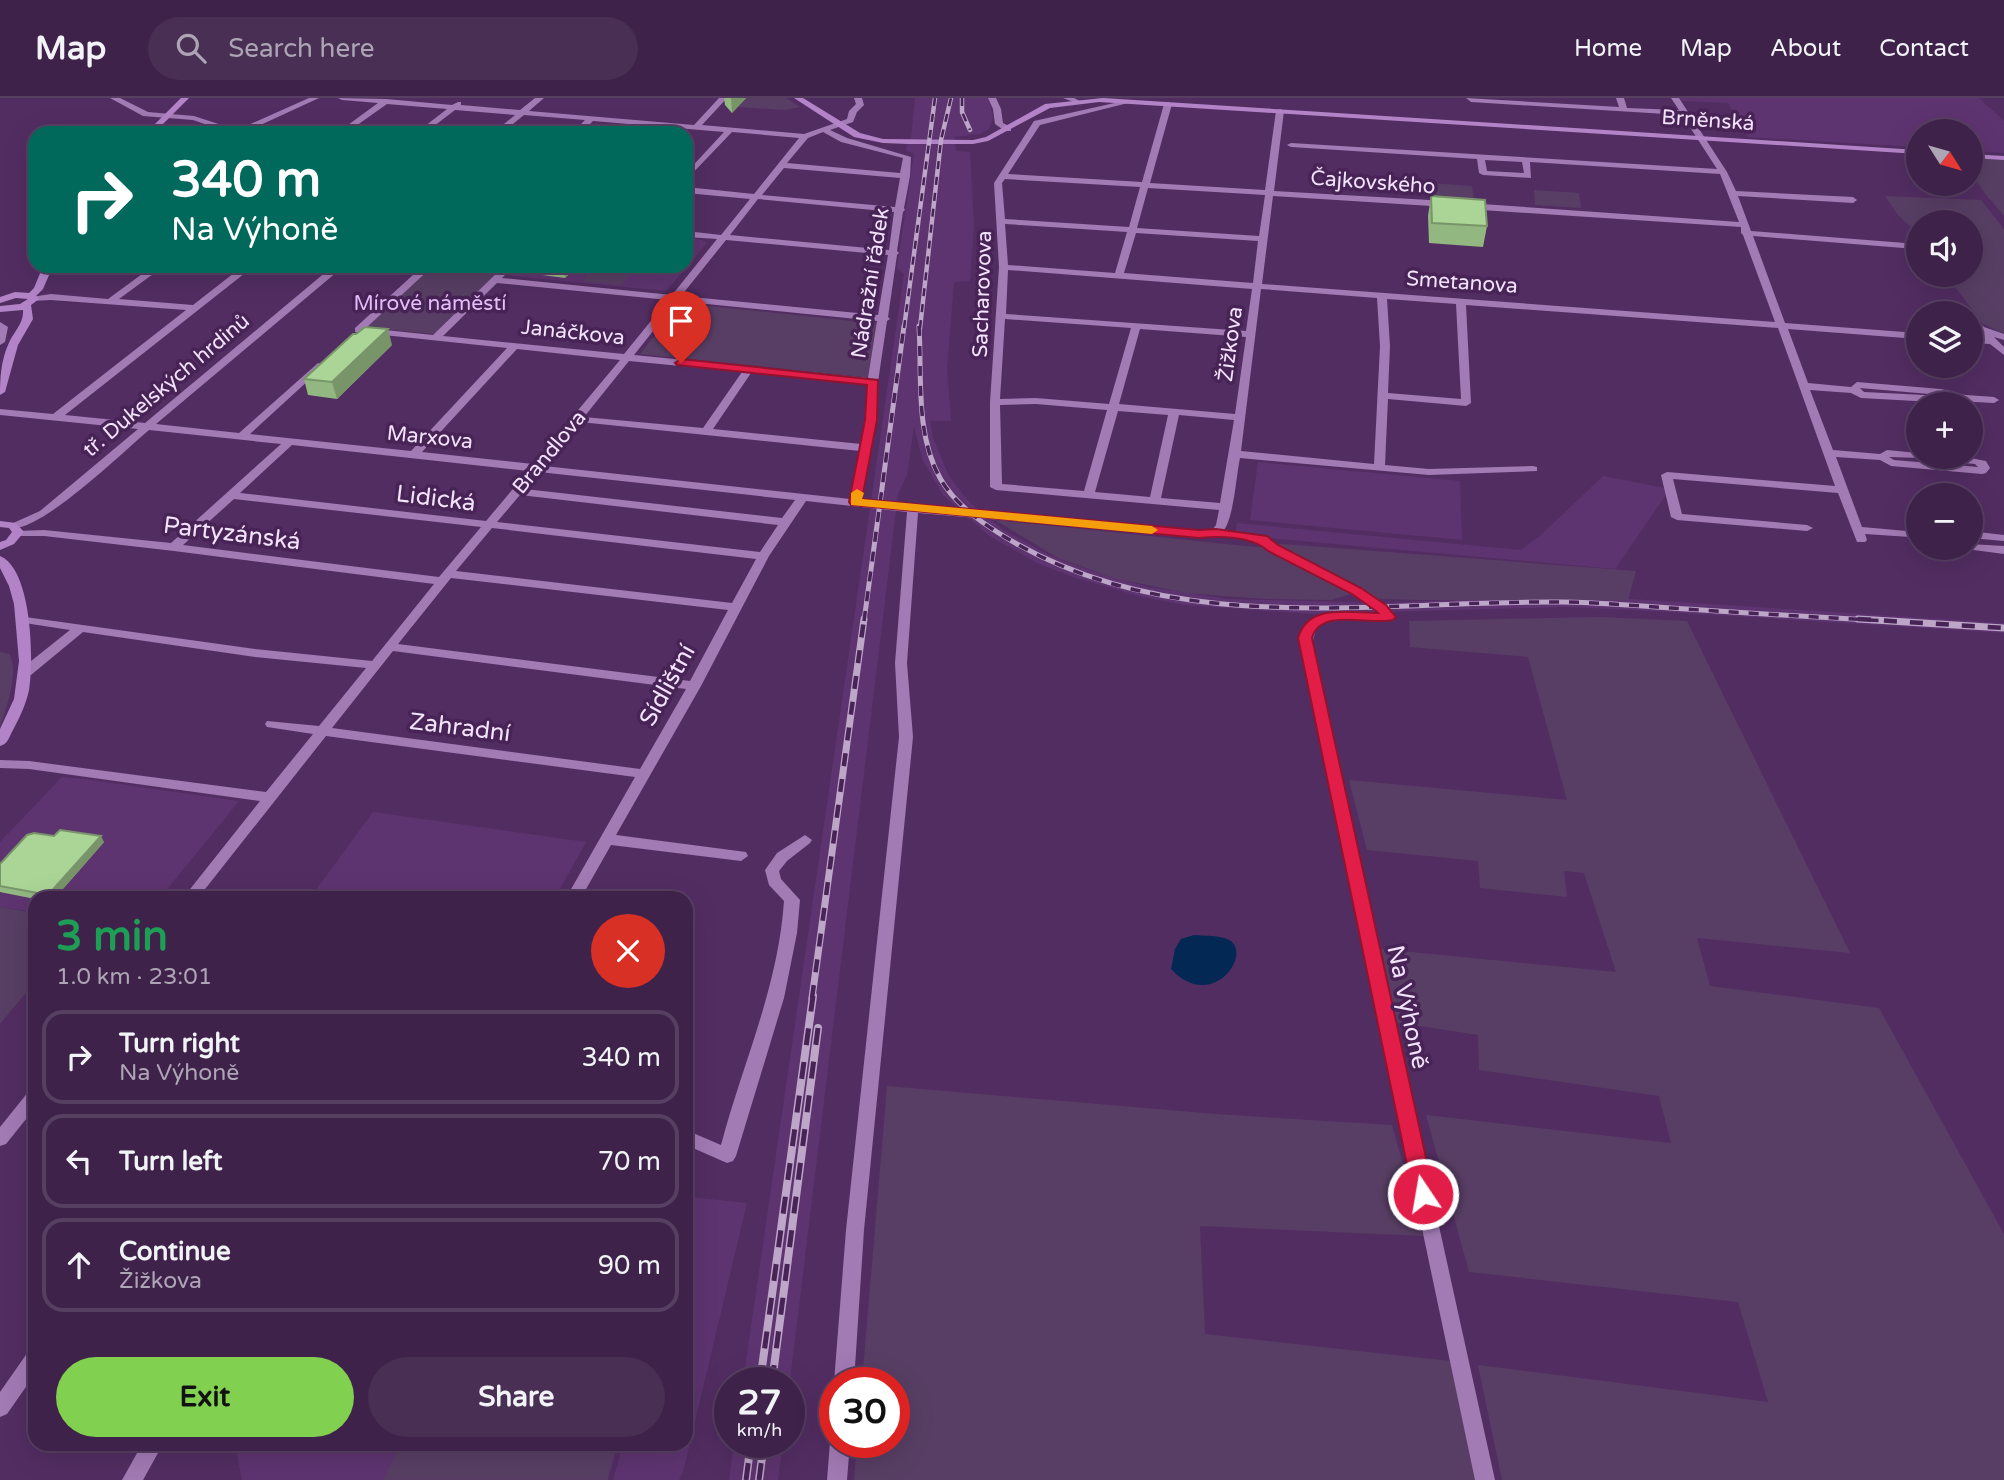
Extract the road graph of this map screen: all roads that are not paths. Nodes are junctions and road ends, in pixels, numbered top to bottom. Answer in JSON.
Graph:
{"nodes":[{"id":1,"x":114,"y":98,"type":"edge"},
{"id":2,"x":185,"y":98,"type":"edge"},
{"id":3,"x":315,"y":98,"type":"edge"},
{"id":4,"x":342,"y":98,"type":"edge"},
{"id":5,"x":466,"y":98,"type":"edge"},
{"id":6,"x":540,"y":98,"type":"edge"},
{"id":7,"x":723,"y":98,"type":"edge"},
{"id":8,"x":798,"y":98,"type":"edge"},
{"id":9,"x":858,"y":98,"type":"edge"},
{"id":10,"x":992,"y":98,"type":"edge"},
{"id":11,"x":1067,"y":98,"type":"edge"},
{"id":12,"x":1282,"y":98,"type":"edge"},
{"id":13,"x":1471,"y":98,"type":"edge"},
{"id":14,"x":1620,"y":98,"type":"edge"},
{"id":15,"x":1675,"y":98,"type":"edge"},
{"id":16,"x":386,"y":101,"type":"junction"},
{"id":17,"x":1076,"y":101,"type":"junction"},
{"id":18,"x":1128,"y":102,"type":"junction"},
{"id":19,"x":1547,"y":102,"type":"edge"},
{"id":20,"x":1168,"y":104,"type":"junction"},
{"id":21,"x":454,"y":107,"type":"junction"},
{"id":22,"x":1624,"y":110,"type":"junction"},
{"id":23,"x":1280,"y":111,"type":"junction"},
{"id":24,"x":522,"y":112,"type":"junction"},
{"id":25,"x":1685,"y":113,"type":"junction"},
{"id":26,"x":166,"y":116,"type":"junction"},
{"id":27,"x":592,"y":118,"type":"junction"},
{"id":28,"x":841,"y":125,"type":"junction"},
{"id":29,"x":157,"y":126,"type":"edge"},
{"id":30,"x":218,"y":126,"type":"edge"},
{"id":31,"x":254,"y":126,"type":"edge"},
{"id":32,"x":351,"y":126,"type":"edge"},
{"id":33,"x":430,"y":126,"type":"edge"},
{"id":34,"x":505,"y":126,"type":"edge"},
{"id":35,"x":583,"y":126,"type":"edge"},
{"id":36,"x":684,"y":126,"type":"edge"},
{"id":37,"x":693,"y":127,"type":"edge"},
{"id":38,"x":696,"y":127,"type":"junction"},
{"id":39,"x":1008,"y":129,"type":"junction"},
{"id":40,"x":730,"y":130,"type":"junction"},
{"id":41,"x":824,"y":130,"type":"junction"},
{"id":42,"x":805,"y":136,"type":"junction"},
{"id":43,"x":1698,"y":137,"type":"junction"},
{"id":44,"x":1291,"y":145,"type":"dead end"},
{"id":45,"x":1906,"y":151,"type":"edge"},
{"id":46,"x":1480,"y":156,"type":"junction"},
{"id":47,"x":1983,"y":157,"type":"edge"},
{"id":48,"x":2004,"y":158,"type":"edge"},
{"id":49,"x":1526,"y":159,"type":"junction"},
{"id":50,"x":782,"y":165,"type":"junction"},
{"id":51,"x":693,"y":170,"type":"edge"},
{"id":52,"x":1723,"y":172,"type":"junction"},
{"id":53,"x":906,"y":176,"type":"junction"},
{"id":54,"x":1001,"y":176,"type":"junction"},
{"id":55,"x":1144,"y":186,"type":"junction"},
{"id":56,"x":693,"y":191,"type":"edge"},
{"id":57,"x":1731,"y":192,"type":"junction"},
{"id":58,"x":1269,"y":193,"type":"junction"},
{"id":59,"x":757,"y":197,"type":"junction"},
{"id":60,"x":1853,"y":200,"type":"dead end"},
{"id":61,"x":901,"y":210,"type":"junction"},
{"id":62,"x":1002,"y":221,"type":"junction"},
{"id":63,"x":1744,"y":229,"type":"junction"},
{"id":64,"x":1132,"y":230,"type":"junction"},
{"id":65,"x":693,"y":235,"type":"edge"},
{"id":66,"x":724,"y":237,"type":"junction"},
{"id":67,"x":1264,"y":239,"type":"junction"},
{"id":68,"x":1906,"y":245,"type":"edge"},
{"id":69,"x":895,"y":253,"type":"junction"},
{"id":70,"x":1004,"y":267,"type":"junction"},
{"id":71,"x":44,"y":273,"type":"edge"},
{"id":72,"x":149,"y":273,"type":"edge"},
{"id":73,"x":240,"y":273,"type":"edge"},
{"id":74,"x":331,"y":273,"type":"edge"},
{"id":75,"x":421,"y":273,"type":"edge"},
{"id":76,"x":502,"y":273,"type":"edge"},
{"id":77,"x":1119,"y":276,"type":"junction"},
{"id":78,"x":495,"y":280,"type":"junction"},
{"id":79,"x":1257,"y":286,"type":"junction"},
{"id":80,"x":1382,"y":296,"type":"junction"},
{"id":81,"x":675,"y":298,"type":"junction"},
{"id":82,"x":28,"y":299,"type":"junction"},
{"id":83,"x":111,"y":301,"type":"junction"},
{"id":84,"x":1461,"y":302,"type":"junction"},
{"id":85,"x":3,"y":305,"type":"edge"},
{"id":86,"x":195,"y":308,"type":"junction"},
{"id":87,"x":999,"y":316,"type":"junction"},
{"id":88,"x":885,"y":319,"type":"junction"},
{"id":89,"x":0,"y":326,"type":"edge"},
{"id":90,"x":1136,"y":326,"type":"junction"},
{"id":91,"x":1782,"y":327,"type":"junction"},
{"id":92,"x":20,"y":329,"type":"junction"},
{"id":93,"x":358,"y":330,"type":"junction"},
{"id":94,"x":1983,"y":331,"type":"edge"},
{"id":95,"x":1983,"y":332,"type":"edge"},
{"id":96,"x":1251,"y":334,"type":"junction"},
{"id":97,"x":1906,"y":335,"type":"edge"},
{"id":98,"x":2004,"y":337,"type":"edge"},
{"id":99,"x":435,"y":338,"type":"junction"},
{"id":100,"x":348,"y":339,"type":"edge"},
{"id":101,"x":1983,"y":341,"type":"edge"},
{"id":102,"x":1990,"y":341,"type":"junction"},
{"id":103,"x":0,"y":342,"type":"edge"},
{"id":104,"x":515,"y":346,"type":"junction"},
{"id":105,"x":2004,"y":352,"type":"edge"},
{"id":106,"x":329,"y":356,"type":"edge"},
{"id":107,"x":627,"y":357,"type":"junction"},
{"id":108,"x":748,"y":370,"type":"junction"},
{"id":109,"x":873,"y":382,"type":"junction"},
{"id":110,"x":1804,"y":386,"type":"junction"},
{"id":111,"x":0,"y":393,"type":"edge"},
{"id":112,"x":1383,"y":396,"type":"junction"},
{"id":113,"x":1994,"y":400,"type":"dead end"},
{"id":114,"x":995,"y":402,"type":"junction"},
{"id":115,"x":1112,"y":407,"type":"junction"},
{"id":116,"x":0,"y":412,"type":"edge"},
{"id":117,"x":1174,"y":412,"type":"junction"},
{"id":118,"x":57,"y":416,"type":"junction"},
{"id":119,"x":1240,"y":417,"type":"junction"},
{"id":120,"x":577,"y":419,"type":"junction"},
{"id":121,"x":145,"y":426,"type":"junction"},
{"id":122,"x":706,"y":432,"type":"junction"},
{"id":123,"x":241,"y":436,"type":"junction"},
{"id":124,"x":289,"y":442,"type":"junction"},
{"id":125,"x":867,"y":447,"type":"junction"},
{"id":126,"x":1828,"y":453,"type":"junction"},
{"id":127,"x":414,"y":454,"type":"junction"},
{"id":128,"x":1234,"y":454,"type":"junction"},
{"id":129,"x":1906,"y":455,"type":"edge"},
{"id":130,"x":1883,"y":457,"type":"junction"},
{"id":131,"x":1906,"y":464,"type":"edge"},
{"id":132,"x":1983,"y":466,"type":"edge"},
{"id":133,"x":1380,"y":467,"type":"junction"},
{"id":134,"x":535,"y":468,"type":"junction"},
{"id":135,"x":1533,"y":469,"type":"dead end"},
{"id":136,"x":1959,"y":469,"type":"edge"},
{"id":137,"x":1842,"y":490,"type":"junction"},
{"id":138,"x":516,"y":491,"type":"junction"},
{"id":139,"x":231,"y":495,"type":"junction"},
{"id":140,"x":1089,"y":495,"type":"junction"},
{"id":141,"x":803,"y":496,"type":"junction"},
{"id":142,"x":1155,"y":501,"type":"junction"},
{"id":143,"x":855,"y":502,"type":"junction"},
{"id":144,"x":1226,"y":507,"type":"junction"},
{"id":145,"x":913,"y":509,"type":"junction"},
{"id":146,"x":786,"y":522,"type":"junction"},
{"id":147,"x":488,"y":525,"type":"junction"},
{"id":148,"x":1807,"y":528,"type":"dead end"},
{"id":149,"x":7,"y":530,"type":"edge"},
{"id":150,"x":1216,"y":533,"type":"junction"},
{"id":151,"x":1906,"y":534,"type":"edge"},
{"id":152,"x":1983,"y":536,"type":"edge"},
{"id":153,"x":2004,"y":538,"type":"edge"},
{"id":154,"x":174,"y":547,"type":"junction"},
{"id":155,"x":1983,"y":548,"type":"edge"},
{"id":156,"x":2004,"y":550,"type":"edge"},
{"id":157,"x":763,"y":556,"type":"junction"},
{"id":158,"x":4,"y":563,"type":"edge"},
{"id":159,"x":445,"y":578,"type":"junction"},
{"id":160,"x":736,"y":607,"type":"junction"},
{"id":161,"x":22,"y":620,"type":"junction"},
{"id":162,"x":80,"y":628,"type":"junction"},
{"id":163,"x":389,"y":647,"type":"junction"},
{"id":164,"x":374,"y":665,"type":"junction"},
{"id":165,"x":26,"y":672,"type":"junction"},
{"id":166,"x":694,"y":686,"type":"junction"},
{"id":167,"x":272,"y":724,"type":"dead end"},
{"id":168,"x":321,"y":732,"type":"junction"},
{"id":169,"x":0,"y":742,"type":"edge"},
{"id":170,"x":0,"y":764,"type":"edge"},
{"id":171,"x":643,"y":774,"type":"junction"},
{"id":172,"x":268,"y":797,"type":"junction"},
{"id":173,"x":606,"y":839,"type":"junction"},
{"id":174,"x":805,"y":840,"type":"dead end"},
{"id":175,"x":741,"y":856,"type":"dead end"},
{"id":176,"x":195,"y":891,"type":"edge"},
{"id":177,"x":577,"y":891,"type":"edge"},
{"id":178,"x":28,"y":1105,"type":"edge"},
{"id":179,"x":0,"y":1139,"type":"edge"},
{"id":180,"x":693,"y":1140,"type":"edge"},
{"id":181,"x":845,"y":1367,"type":"edge"},
{"id":182,"x":28,"y":1368,"type":"edge"},
{"id":183,"x":0,"y":1408,"type":"edge"},
{"id":184,"x":148,"y":1453,"type":"dead end"},
{"id":185,"x":839,"y":1458,"type":"edge"},
{"id":186,"x":132,"y":1480,"type":"edge"},
{"id":187,"x":837,"y":1480,"type":"edge"},
{"id":188,"x":1485,"y":1480,"type":"edge"}],
"edges":[{"from":1,"to":26,"type":"street"},
{"from":2,"to":26,"type":"main road"},
{"from":3,"to":31,"type":"street"},
{"from":4,"to":16,"type":"street"},
{"from":5,"to":21,"type":"street"},
{"from":6,"to":24,"type":"street"},
{"from":7,"to":38,"type":"street"},
{"from":8,"to":28,"type":"main road","name":"Brněnská"},
{"from":9,"to":28,"type":"street"},
{"from":10,"to":39,"type":"street"},
{"from":11,"to":17,"type":"street","name":"Brněnská"},
{"from":12,"to":23,"type":"main road"},
{"from":13,"to":19,"type":"street"},
{"from":14,"to":22,"type":"street"},
{"from":15,"to":25,"type":"street"},
{"from":16,"to":21,"type":"street"},
{"from":16,"to":32,"type":"street"},
{"from":17,"to":18,"type":"main road","name":"Brněnská"},
{"from":17,"to":39,"type":"main road","name":"Brněnská"},
{"from":18,"to":20,"type":"main road","name":"Brněnská"},
{"from":18,"to":54,"type":"street"},
{"from":19,"to":22,"type":"street"},
{"from":20,"to":23,"type":"main road","name":"Brněnská"},
{"from":20,"to":55,"type":"street"},
{"from":21,"to":24,"type":"street"},
{"from":21,"to":33,"type":"street"},
{"from":22,"to":25,"type":"street"},
{"from":23,"to":43,"type":"main road","name":"Brněnská"},
{"from":23,"to":58,"type":"street","name":"Žižkova"},
{"from":24,"to":27,"type":"street"},
{"from":24,"to":34,"type":"street"},
{"from":25,"to":43,"type":"street"},
{"from":26,"to":29,"type":"main road"},
{"from":26,"to":30,"type":"street"},
{"from":27,"to":35,"type":"street"},
{"from":27,"to":36,"type":"street"},
{"from":28,"to":39,"type":"main road","name":"Brněnská"},
{"from":28,"to":41,"type":"street"},
{"from":37,"to":38,"type":"street"},
{"from":38,"to":40,"type":"street"},
{"from":40,"to":42,"type":"street"},
{"from":40,"to":51,"type":"street"},
{"from":41,"to":42,"type":"street"},
{"from":41,"to":53,"type":"street","name":"Nádražní řádek"},
{"from":42,"to":50,"type":"street","name":"Brandlova"},
{"from":43,"to":45,"type":"main road","name":"Brněnská"},
{"from":43,"to":52,"type":"street"},
{"from":44,"to":46,"type":"street"},
{"from":46,"to":49,"type":"street"},
{"from":46,"to":49,"type":"street"},
{"from":47,"to":48,"type":"main road"},
{"from":49,"to":52,"type":"street"},
{"from":50,"to":53,"type":"street"},
{"from":50,"to":59,"type":"street","name":"Brandlova"},
{"from":52,"to":57,"type":"street"},
{"from":53,"to":61,"type":"street","name":"Nádražní řádek"},
{"from":54,"to":55,"type":"street","name":"Čajkovského"},
{"from":54,"to":62,"type":"street","name":"Sacharovova"},
{"from":55,"to":58,"type":"street","name":"Čajkovského"},
{"from":55,"to":64,"type":"street"},
{"from":56,"to":59,"type":"street"},
{"from":57,"to":60,"type":"street"},
{"from":57,"to":63,"type":"street"},
{"from":58,"to":63,"type":"street","name":"Čajkovského"},
{"from":58,"to":67,"type":"street","name":"Žižkova"},
{"from":59,"to":61,"type":"street"},
{"from":59,"to":66,"type":"street","name":"Brandlova"},
{"from":61,"to":69,"type":"street","name":"Nádražní řádek"},
{"from":62,"to":64,"type":"street"},
{"from":62,"to":70,"type":"street","name":"Sacharovova"},
{"from":63,"to":68,"type":"street","name":"Čajkovského"},
{"from":63,"to":91,"type":"street"},
{"from":64,"to":67,"type":"street"},
{"from":64,"to":77,"type":"street"},
{"from":65,"to":66,"type":"street"},
{"from":66,"to":69,"type":"street"},
{"from":66,"to":81,"type":"street","name":"Brandlova"},
{"from":67,"to":79,"type":"street","name":"Žižkova"},
{"from":69,"to":88,"type":"street","name":"Nádražní řádek"},
{"from":70,"to":77,"type":"street","name":"Smetanova"},
{"from":70,"to":87,"type":"street","name":"Sacharovova"},
{"from":71,"to":82,"type":"main road"},
{"from":72,"to":83,"type":"street"},
{"from":73,"to":86,"type":"street"},
{"from":74,"to":121,"type":"street","name":"tř. Dukelských hrdinů"},
{"from":75,"to":93,"type":"street"},
{"from":76,"to":78,"type":"street"},
{"from":77,"to":79,"type":"street","name":"Smetanova"},
{"from":78,"to":81,"type":"street"},
{"from":78,"to":99,"type":"street"},
{"from":79,"to":80,"type":"street","name":"Smetanova"},
{"from":79,"to":96,"type":"street","name":"Žižkova"},
{"from":80,"to":84,"type":"street","name":"Smetanova"},
{"from":80,"to":112,"type":"street"},
{"from":81,"to":88,"type":"street"},
{"from":81,"to":107,"type":"street","name":"Brandlova"},
{"from":82,"to":83,"type":"street"},
{"from":82,"to":85,"type":"main road"},
{"from":82,"to":92,"type":"main road"},
{"from":83,"to":86,"type":"street"},
{"from":84,"to":91,"type":"street","name":"Smetanova"},
{"from":84,"to":112,"type":"street"},
{"from":85,"to":92,"type":"main road"},
{"from":86,"to":118,"type":"street"},
{"from":87,"to":90,"type":"street"},
{"from":87,"to":114,"type":"street","name":"Sacharovova"},
{"from":88,"to":109,"type":"street","name":"Nádražní řádek"},
{"from":89,"to":103,"type":"street"},
{"from":90,"to":96,"type":"street"},
{"from":90,"to":115,"type":"street"},
{"from":91,"to":97,"type":"street","name":"Smetanova"},
{"from":91,"to":110,"type":"street"},
{"from":92,"to":111,"type":"main road"},
{"from":93,"to":99,"type":"street","name":"Janáčkova"},
{"from":93,"to":100,"type":"street"},
{"from":94,"to":98,"type":"street"},
{"from":95,"to":102,"type":"street"},
{"from":96,"to":119,"type":"street","name":"Žižkova"},
{"from":99,"to":104,"type":"street","name":"Janáčkova"},
{"from":101,"to":102,"type":"street"},
{"from":102,"to":105,"type":"street"},
{"from":104,"to":107,"type":"street","name":"Janáčkova"},
{"from":104,"to":127,"type":"street"},
{"from":106,"to":123,"type":"street"},
{"from":107,"to":108,"type":"street","name":"Janáčkova"},
{"from":107,"to":120,"type":"street","name":"Brandlova"},
{"from":108,"to":109,"type":"street","name":"Janáčkova"},
{"from":108,"to":122,"type":"street"},
{"from":109,"to":125,"type":"street","name":"Nádražní řádek"},
{"from":110,"to":113,"type":"street"},
{"from":110,"to":126,"type":"street"},
{"from":112,"to":133,"type":"street"},
{"from":114,"to":115,"type":"street"},
{"from":114,"to":140,"type":"street","name":"Sacharovova"},
{"from":115,"to":117,"type":"street"},
{"from":115,"to":140,"type":"street"},
{"from":116,"to":118,"type":"street","name":"Marxova"},
{"from":117,"to":119,"type":"street"},
{"from":117,"to":142,"type":"street"},
{"from":118,"to":121,"type":"street","name":"Marxova"},
{"from":119,"to":128,"type":"street","name":"Žižkova"},
{"from":120,"to":122,"type":"street"},
{"from":120,"to":134,"type":"street","name":"Brandlova"},
{"from":121,"to":123,"type":"street","name":"Marxova"},
{"from":121,"to":149,"type":"street","name":"tř. Dukelských hrdinů"},
{"from":122,"to":125,"type":"street"},
{"from":123,"to":124,"type":"street","name":"Marxova"},
{"from":124,"to":127,"type":"street","name":"Marxova"},
{"from":124,"to":139,"type":"street"},
{"from":125,"to":143,"type":"street","name":"Nádražní řádek"},
{"from":126,"to":130,"type":"street"},
{"from":126,"to":137,"type":"street"},
{"from":127,"to":134,"type":"street","name":"Marxova"},
{"from":128,"to":133,"type":"street"},
{"from":128,"to":144,"type":"street","name":"Žižkova"},
{"from":129,"to":130,"type":"street"},
{"from":130,"to":131,"type":"street"},
{"from":132,"to":136,"type":"street"},
{"from":133,"to":135,"type":"street"},
{"from":134,"to":138,"type":"street","name":"Brandlova"},
{"from":134,"to":141,"type":"street","name":"Marxova"},
{"from":137,"to":148,"type":"street"},
{"from":137,"to":151,"type":"street"},
{"from":138,"to":146,"type":"street"},
{"from":138,"to":147,"type":"street","name":"Brandlova"},
{"from":139,"to":147,"type":"street","name":"Lidická"},
{"from":139,"to":154,"type":"street"},
{"from":140,"to":142,"type":"street"},
{"from":141,"to":143,"type":"street","name":"Marxova"},
{"from":141,"to":146,"type":"street","name":"Sídlištní"},
{"from":142,"to":144,"type":"street"},
{"from":143,"to":145,"type":"street","name":"Marxova"},
{"from":144,"to":150,"type":"street","name":"Žižkova"},
{"from":145,"to":150,"type":"street","name":"Marxova"},
{"from":145,"to":181,"type":"street"},
{"from":146,"to":157,"type":"street","name":"Sídlištní"},
{"from":147,"to":157,"type":"street","name":"Lidická"},
{"from":147,"to":159,"type":"street","name":"Brandlova"},
{"from":149,"to":154,"type":"street","name":"Partyzánská"},
{"from":149,"to":158,"type":"main road"},
{"from":150,"to":188,"type":"street","name":"Na Výhoně"},
{"from":152,"to":153,"type":"street"},
{"from":154,"to":159,"type":"street","name":"Partyzánská"},
{"from":155,"to":156,"type":"street"},
{"from":157,"to":160,"type":"street","name":"Sídlištní"},
{"from":158,"to":161,"type":"main road"},
{"from":159,"to":160,"type":"street","name":"Partyzánská"},
{"from":159,"to":163,"type":"street","name":"Brandlova"},
{"from":160,"to":166,"type":"street","name":"Sídlištní"},
{"from":161,"to":162,"type":"street"},
{"from":161,"to":165,"type":"main road"},
{"from":162,"to":164,"type":"street"},
{"from":162,"to":165,"type":"street"},
{"from":163,"to":164,"type":"street","name":"Brandlova"},
{"from":163,"to":166,"type":"street"},
{"from":164,"to":168,"type":"street","name":"Brandlova"},
{"from":165,"to":169,"type":"main road"},
{"from":166,"to":171,"type":"street","name":"Sídlištní"},
{"from":167,"to":168,"type":"street","name":"Zahradní"},
{"from":168,"to":171,"type":"street","name":"Zahradní"},
{"from":168,"to":172,"type":"street","name":"Brandlova"},
{"from":170,"to":172,"type":"street"},
{"from":171,"to":173,"type":"street","name":"Sídlištní"},
{"from":172,"to":176,"type":"street","name":"Brandlova"},
{"from":173,"to":175,"type":"street"},
{"from":173,"to":177,"type":"street","name":"Sídlištní"},
{"from":174,"to":180,"type":"street"},
{"from":178,"to":179,"type":"street"},
{"from":182,"to":183,"type":"street"},
{"from":184,"to":186,"type":"street"},
{"from":185,"to":187,"type":"street"}]}
